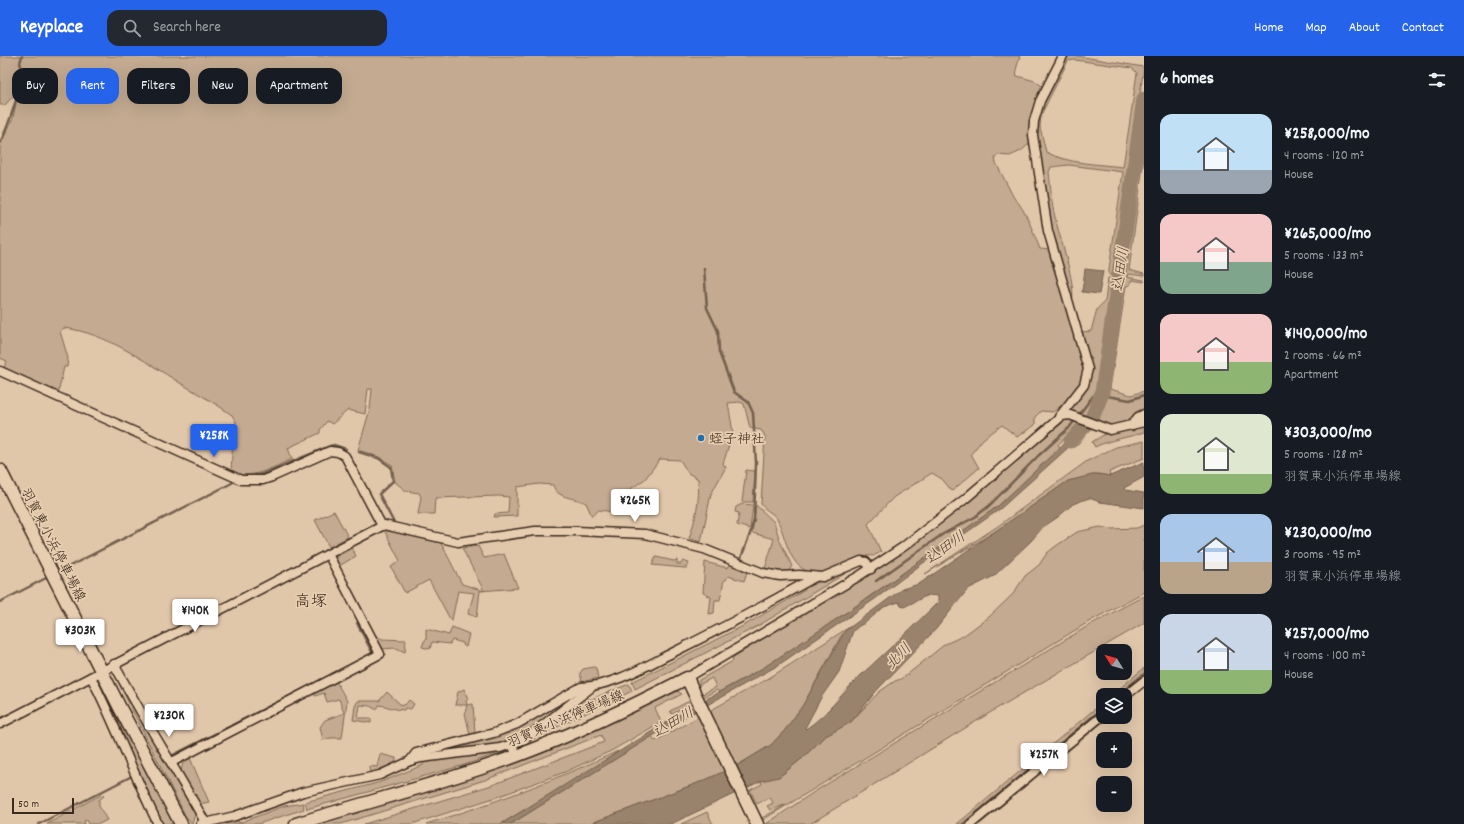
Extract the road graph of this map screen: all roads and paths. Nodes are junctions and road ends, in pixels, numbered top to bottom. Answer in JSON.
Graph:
{"nodes":[{"id":1,"x":1063,"y":56,"type":"edge"},
{"id":2,"x":0,"y":371,"type":"edge"},
{"id":3,"x":1144,"y":414,"type":"edge"},
{"id":4,"x":1059,"y":418,"type":"junction"},
{"id":5,"x":1144,"y":422,"type":"edge"},
{"id":6,"x":1131,"y":426,"type":"junction"},
{"id":7,"x":0,"y":470,"type":"edge"},
{"id":8,"x":382,"y":526,"type":"junction"},
{"id":9,"x":328,"y":554,"type":"junction"},
{"id":10,"x":871,"y":569,"type":"junction"},
{"id":11,"x":815,"y":577,"type":"junction"},
{"id":12,"x":114,"y":664,"type":"junction"},
{"id":13,"x":102,"y":671,"type":"junction"},
{"id":14,"x":91,"y":676,"type":"junction"},
{"id":15,"x":1144,"y":681,"type":"edge"},
{"id":16,"x":689,"y":683,"type":"junction"},
{"id":17,"x":592,"y":687,"type":"junction"},
{"id":18,"x":1132,"y":690,"type":"edge"},
{"id":19,"x":1096,"y":721,"type":"edge"},
{"id":20,"x":0,"y":724,"type":"edge"},
{"id":21,"x":512,"y":744,"type":"junction"},
{"id":22,"x":517,"y":756,"type":"junction"},
{"id":23,"x":172,"y":762,"type":"junction"},
{"id":24,"x":410,"y":762,"type":"junction"},
{"id":25,"x":756,"y":821,"type":"edge"},
{"id":26,"x":203,"y":823,"type":"edge"},
{"id":27,"x":158,"y":824,"type":"edge"},
{"id":28,"x":181,"y":824,"type":"edge"},
{"id":29,"x":296,"y":824,"type":"edge"},
{"id":30,"x":971,"y":824,"type":"edge"}],
"edges":[{"from":1,"to":4,"type":"street"},
{"from":2,"to":8,"type":"street"},
{"from":3,"to":6,"type":"street"},
{"from":4,"to":6,"type":"street"},
{"from":4,"to":10,"type":"street"},
{"from":5,"to":6,"type":"street"},
{"from":7,"to":13,"type":"main road","name":"羽賀東小浜停車場線"},
{"from":8,"to":9,"type":"street"},
{"from":8,"to":11,"type":"street"},
{"from":9,"to":12,"type":"street"},
{"from":9,"to":23,"type":"street"},
{"from":10,"to":11,"type":"street"},
{"from":10,"to":16,"type":"street"},
{"from":11,"to":17,"type":"street"},
{"from":12,"to":13,"type":"street"},
{"from":12,"to":23,"type":"street"},
{"from":13,"to":14,"type":"street"},
{"from":13,"to":28,"type":"main road","name":"羽賀東小浜停車場線"},
{"from":14,"to":20,"type":"street"},
{"from":14,"to":27,"type":"street"},
{"from":15,"to":18,"type":"street"},
{"from":16,"to":22,"type":"main road","name":"羽賀東小浜停車場線"},
{"from":16,"to":25,"type":"main road"},
{"from":17,"to":21,"type":"street"},
{"from":17,"to":24,"type":"street"},
{"from":19,"to":30,"type":"street"},
{"from":21,"to":22,"type":"street"},
{"from":21,"to":24,"type":"street"},
{"from":22,"to":29,"type":"main road","name":"羽賀東小浜停車場線"},
{"from":23,"to":26,"type":"street"},
{"from":24,"to":26,"type":"street"}]}
